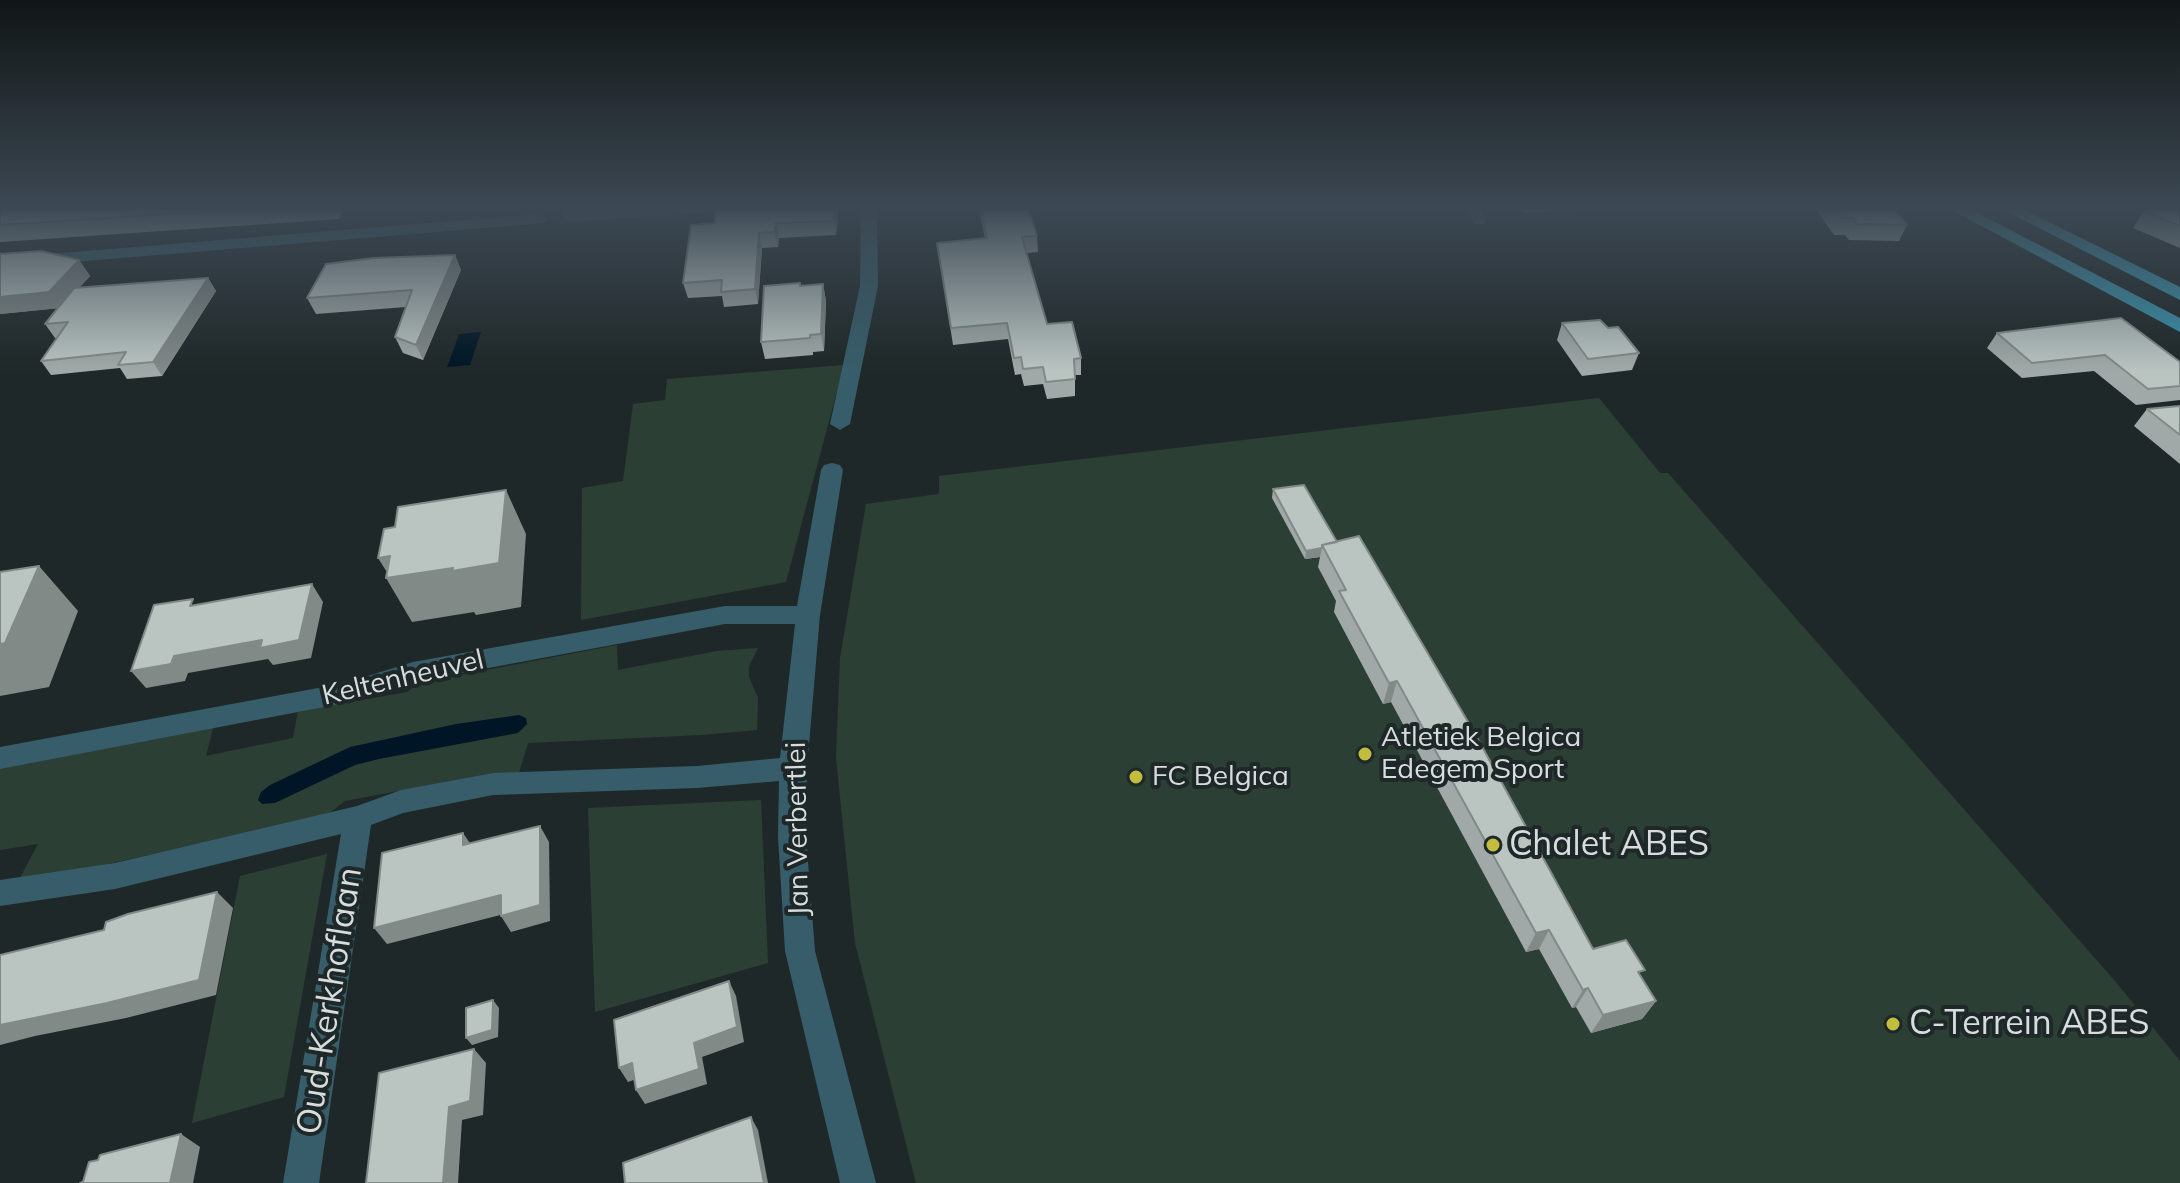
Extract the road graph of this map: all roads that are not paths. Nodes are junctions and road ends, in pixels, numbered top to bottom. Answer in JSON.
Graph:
{"nodes":[{"id":1,"x":22,"y":261,"type":"edge"},
{"id":2,"x":869,"y":261,"type":"edge"},
{"id":3,"x":2057,"y":261,"type":"edge"},
{"id":4,"x":2114,"y":261,"type":"edge"},
{"id":5,"x":0,"y":263,"type":"edge"},
{"id":6,"x":2180,"y":294,"type":"edge"},
{"id":7,"x":2180,"y":326,"type":"edge"},
{"id":8,"x":840,"y":424,"type":"dead end"},
{"id":9,"x":832,"y":470,"type":"dead end"},
{"id":10,"x":808,"y":615,"type":"junction"},
{"id":11,"x":0,"y":758,"type":"edge"},
{"id":12,"x":793,"y":768,"type":"junction"},
{"id":13,"x":358,"y":818,"type":"junction"},
{"id":14,"x":0,"y":893,"type":"edge"},
{"id":15,"x":301,"y":1183,"type":"edge"},
{"id":16,"x":858,"y":1183,"type":"edge"}],
"edges":[{"from":1,"to":5,"type":"street"},
{"from":2,"to":8,"type":"street"},
{"from":3,"to":7,"type":"main road"},
{"from":4,"to":6,"type":"main road"},
{"from":9,"to":10,"type":"street","name":"Jan Verbertlei"},
{"from":10,"to":11,"type":"street","name":"Keltenheuvel"},
{"from":10,"to":12,"type":"street","name":"Jan Verbertlei"},
{"from":12,"to":13,"type":"street"},
{"from":12,"to":16,"type":"street","name":"Jan Verbertlei"},
{"from":13,"to":14,"type":"street"},
{"from":13,"to":15,"type":"street","name":"Oud-Kerkhoflaan"}]}
